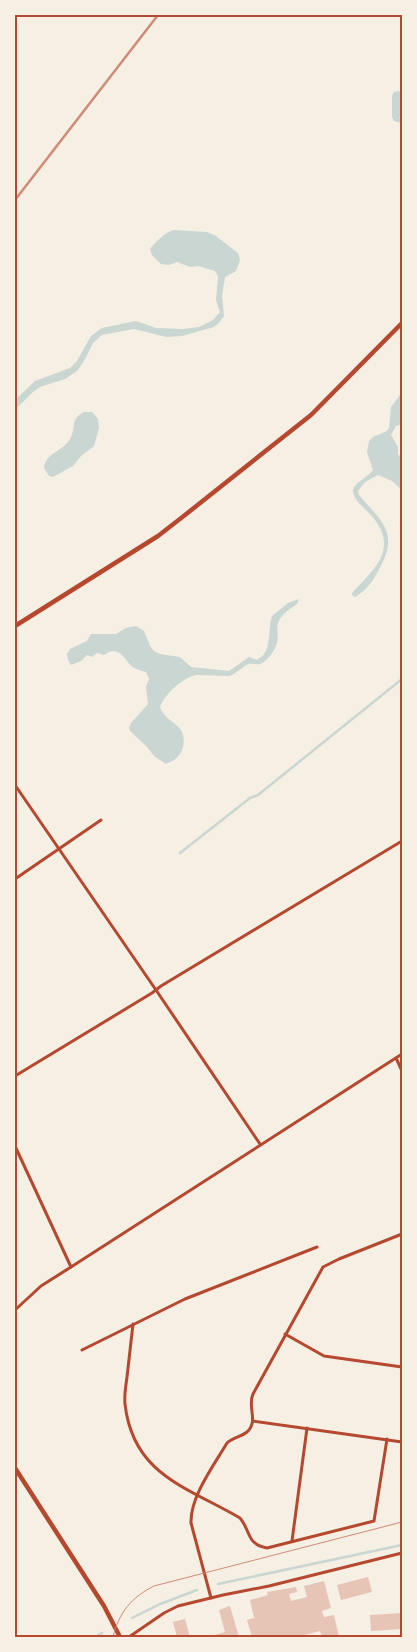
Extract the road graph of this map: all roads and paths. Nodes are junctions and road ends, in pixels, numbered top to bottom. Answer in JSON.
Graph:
{"nodes":[{"id":1,"x":402,"y":323,"type":"edge"},
{"id":2,"x":15,"y":626,"type":"edge"},
{"id":3,"x":15,"y":786,"type":"edge"},
{"id":4,"x":101,"y":820,"type":"dead end"},
{"id":5,"x":400,"y":842,"type":"edge"},
{"id":6,"x":402,"y":849,"type":"edge"},
{"id":7,"x":58,"y":850,"type":"junction"},
{"id":8,"x":15,"y":879,"type":"edge"},
{"id":9,"x":156,"y":990,"type":"junction"},
{"id":10,"x":402,"y":1054,"type":"edge"},
{"id":11,"x":396,"y":1057,"type":"junction"},
{"id":12,"x":402,"y":1071,"type":"edge"},
{"id":13,"x":15,"y":1076,"type":"edge"},
{"id":14,"x":260,"y":1144,"type":"junction"},
{"id":15,"x":15,"y":1146,"type":"edge"},
{"id":16,"x":402,"y":1234,"type":"edge"},
{"id":17,"x":316,"y":1247,"type":"dead end"},
{"id":18,"x":70,"y":1267,"type":"junction"},
{"id":19,"x":15,"y":1310,"type":"edge"},
{"id":20,"x":133,"y":1324,"type":"junction"},
{"id":21,"x":285,"y":1334,"type":"junction"},
{"id":22,"x":82,"y":1350,"type":"dead end"},
{"id":23,"x":402,"y":1367,"type":"edge"},
{"id":24,"x":253,"y":1421,"type":"junction"},
{"id":25,"x":307,"y":1428,"type":"junction"},
{"id":26,"x":387,"y":1439,"type":"junction"},
{"id":27,"x":402,"y":1442,"type":"edge"},
{"id":28,"x":15,"y":1468,"type":"edge"},
{"id":29,"x":197,"y":1496,"type":"junction"},
{"id":30,"x":292,"y":1542,"type":"junction"},
{"id":31,"x":402,"y":1553,"type":"edge"},
{"id":32,"x":211,"y":1598,"type":"junction"},
{"id":33,"x":120,"y":1637,"type":"edge"},
{"id":34,"x":129,"y":1637,"type":"edge"}],
"edges":[{"from":1,"to":2,"type":"main road"},
{"from":3,"to":7,"type":"street"},
{"from":4,"to":7,"type":"street"},
{"from":5,"to":6,"type":"street"},
{"from":5,"to":9,"type":"street"},
{"from":7,"to":8,"type":"street"},
{"from":7,"to":9,"type":"street"},
{"from":9,"to":13,"type":"street"},
{"from":9,"to":14,"type":"street"},
{"from":10,"to":11,"type":"street"},
{"from":11,"to":12,"type":"street"},
{"from":11,"to":14,"type":"street"},
{"from":14,"to":18,"type":"street"},
{"from":15,"to":18,"type":"street"},
{"from":16,"to":21,"type":"street"},
{"from":17,"to":20,"type":"street"},
{"from":18,"to":19,"type":"street"},
{"from":20,"to":22,"type":"street"},
{"from":20,"to":29,"type":"street"},
{"from":21,"to":23,"type":"street"},
{"from":21,"to":24,"type":"street"},
{"from":24,"to":25,"type":"street"},
{"from":24,"to":29,"type":"street"},
{"from":25,"to":26,"type":"street"},
{"from":25,"to":30,"type":"street"},
{"from":26,"to":27,"type":"street"},
{"from":26,"to":30,"type":"street"},
{"from":28,"to":33,"type":"main road"},
{"from":29,"to":30,"type":"street"},
{"from":29,"to":32,"type":"street"},
{"from":31,"to":32,"type":"street"},
{"from":32,"to":34,"type":"street"}]}
